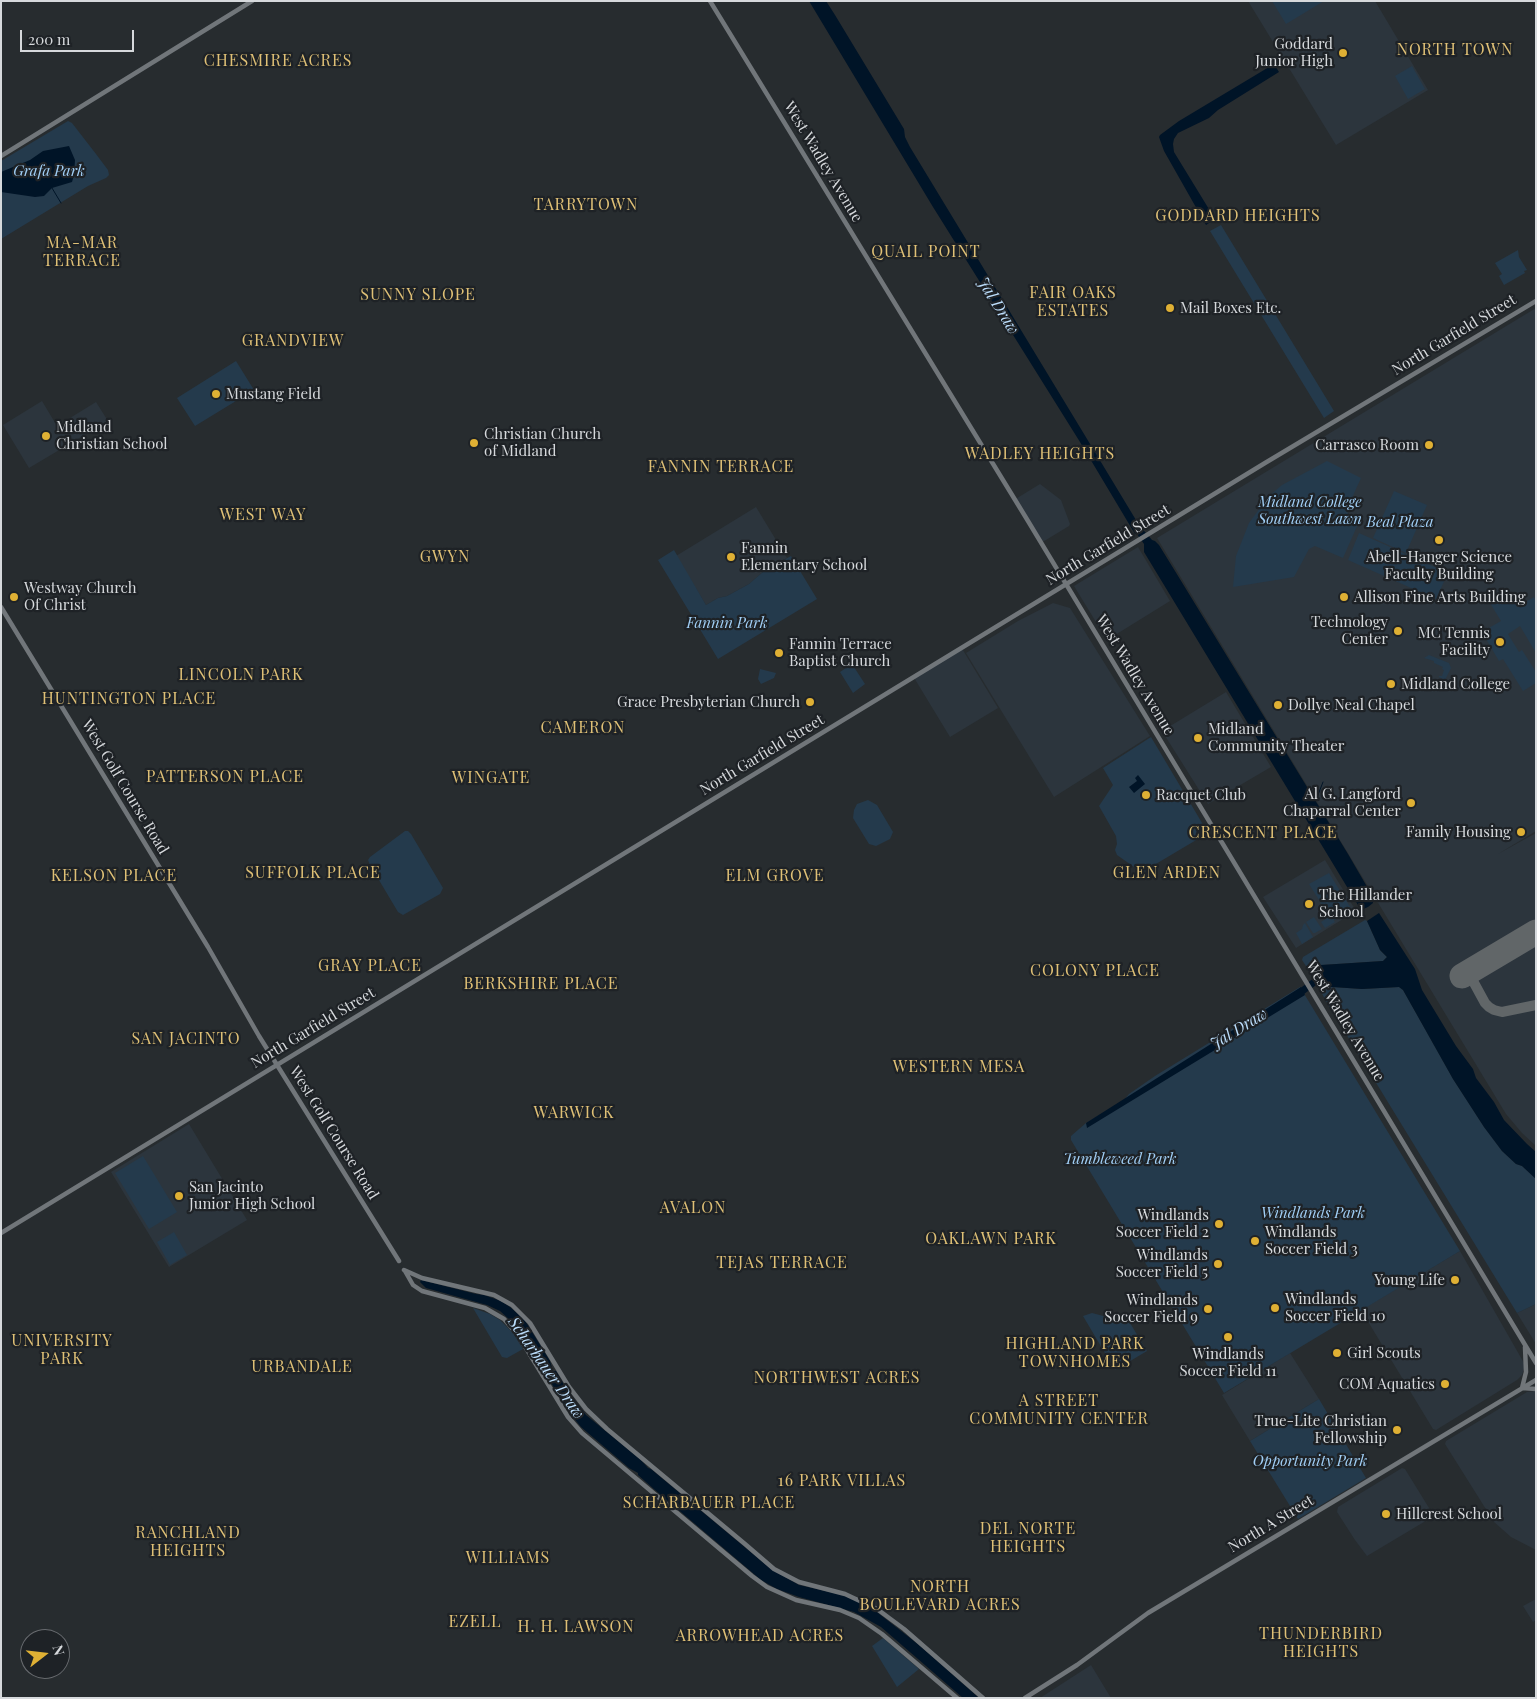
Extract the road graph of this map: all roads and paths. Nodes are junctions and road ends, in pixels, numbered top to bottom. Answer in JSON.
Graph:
{"nodes":[{"id":1,"x":252,"y":1,"type":"edge"},
{"id":2,"x":710,"y":1,"type":"edge"},
{"id":3,"x":1,"y":156,"type":"edge"},
{"id":4,"x":1536,"y":301,"type":"edge"},
{"id":5,"x":1066,"y":585,"type":"junction"},
{"id":6,"x":1,"y":607,"type":"edge"},
{"id":7,"x":277,"y":1065,"type":"junction"},
{"id":8,"x":1,"y":1232,"type":"edge"},
{"id":9,"x":399,"y":1261,"type":"dead end"},
{"id":10,"x":1525,"y":1345,"type":"junction"},
{"id":11,"x":1536,"y":1363,"type":"edge"},
{"id":12,"x":1536,"y":1380,"type":"edge"},
{"id":13,"x":1522,"y":1388,"type":"junction"},
{"id":14,"x":1536,"y":1389,"type":"edge"},
{"id":15,"x":957,"y":1698,"type":"edge"},
{"id":16,"x":983,"y":1698,"type":"edge"},
{"id":17,"x":1025,"y":1698,"type":"edge"}],
"edges":[{"from":1,"to":3,"type":"main road"},
{"from":2,"to":5,"type":"main road","name":"West Wadley Avenue"},
{"from":4,"to":5,"type":"main road","name":"North Garfield Street"},
{"from":5,"to":7,"type":"main road","name":"North Garfield Street"},
{"from":5,"to":10,"type":"main road","name":"West Wadley Avenue"},
{"from":6,"to":7,"type":"main road","name":"West Golf Course Road"},
{"from":7,"to":8,"type":"main road","name":"North Garfield Street"},
{"from":7,"to":9,"type":"main road","name":"West Golf Course Road"},
{"from":10,"to":11,"type":"main road","name":"West Wadley Avenue"},
{"from":10,"to":13,"type":"main road"},
{"from":12,"to":13,"type":"main road","name":"North A Street"},
{"from":13,"to":14,"type":"main road"},
{"from":13,"to":17,"type":"main road","name":"North A Street"},
{"from":15,"to":16,"type":"main road"}]}
